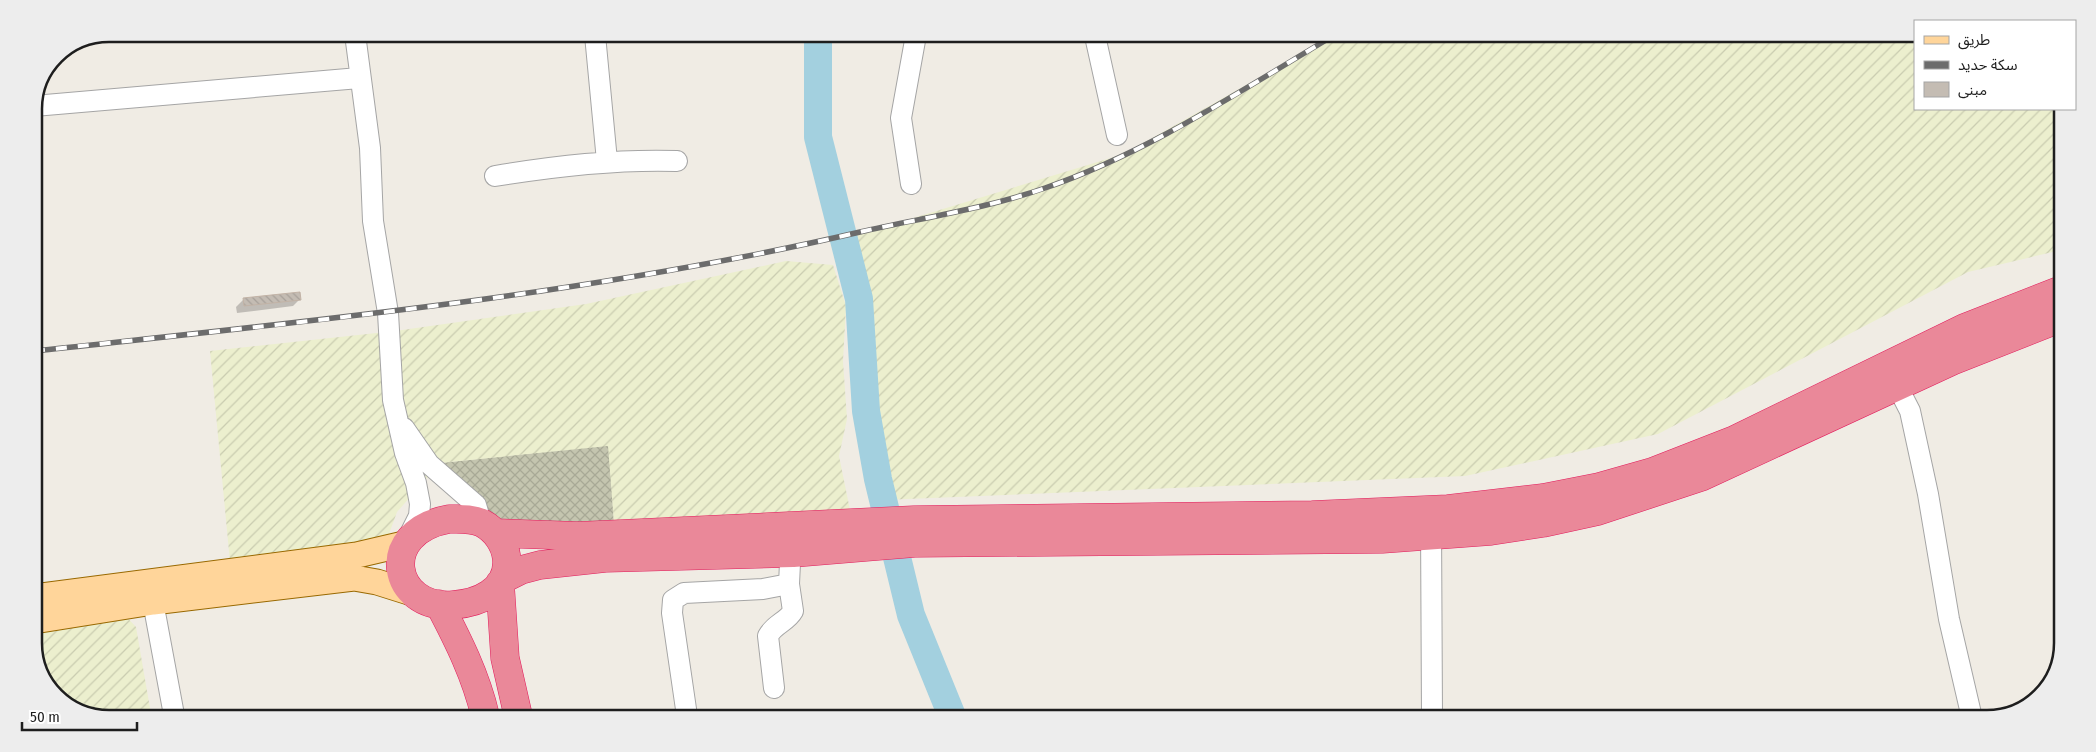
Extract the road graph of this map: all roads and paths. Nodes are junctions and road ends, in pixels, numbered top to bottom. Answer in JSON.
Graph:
{"nodes":[{"id":1,"x":356,"y":43,"type":"edge"},
{"id":2,"x":596,"y":43,"type":"edge"},
{"id":3,"x":915,"y":43,"type":"edge"},
{"id":4,"x":1096,"y":43,"type":"edge"},
{"id":5,"x":359,"y":78,"type":"junction"},
{"id":6,"x":43,"y":105,"type":"edge"},
{"id":7,"x":1116,"y":135,"type":"dead end"},
{"id":8,"x":607,"y":161,"type":"junction"},
{"id":9,"x":677,"y":161,"type":"dead end"},
{"id":10,"x":495,"y":176,"type":"dead end"},
{"id":11,"x":911,"y":184,"type":"dead end"},
{"id":12,"x":2053,"y":293,"type":"edge"},
{"id":13,"x":2053,"y":321,"type":"edge"},
{"id":14,"x":1892,"y":376,"type":"junction"},
{"id":15,"x":397,"y":418,"type":"junction"},
{"id":16,"x":1431,"y":523,"type":"junction"},
{"id":17,"x":489,"y":528,"type":"junction"},
{"id":18,"x":871,"y":534,"type":"junction"},
{"id":19,"x":405,"y":542,"type":"junction"},
{"id":20,"x":793,"y":553,"type":"junction"},
{"id":21,"x":502,"y":581,"type":"junction"},
{"id":22,"x":789,"y":584,"type":"junction"},
{"id":23,"x":415,"y":594,"type":"junction"},
{"id":24,"x":43,"y":596,"type":"edge"},
{"id":25,"x":153,"y":602,"type":"junction"},
{"id":26,"x":439,"y":604,"type":"junction"},
{"id":27,"x":43,"y":619,"type":"edge"},
{"id":28,"x":774,"y":688,"type":"dead end"},
{"id":29,"x":173,"y":710,"type":"edge"},
{"id":30,"x":484,"y":710,"type":"edge"},
{"id":31,"x":517,"y":710,"type":"edge"},
{"id":32,"x":686,"y":710,"type":"edge"},
{"id":33,"x":1432,"y":710,"type":"edge"},
{"id":34,"x":1970,"y":710,"type":"edge"}],
"edges":[{"from":1,"to":5,"type":"street"},
{"from":2,"to":8,"type":"street"},
{"from":3,"to":11,"type":"street"},
{"from":4,"to":7,"type":"street"},
{"from":5,"to":6,"type":"street"},
{"from":5,"to":15,"type":"street"},
{"from":8,"to":9,"type":"street"},
{"from":8,"to":10,"type":"street"},
{"from":12,"to":14,"type":"highway"},
{"from":13,"to":14,"type":"highway"},
{"from":14,"to":16,"type":"highway"},
{"from":14,"to":34,"type":"street"},
{"from":15,"to":17,"type":"street"},
{"from":15,"to":19,"type":"street"},
{"from":16,"to":18,"type":"highway"},
{"from":16,"to":33,"type":"street"},
{"from":17,"to":18,"type":"highway"},
{"from":17,"to":19,"type":"highway"},
{"from":17,"to":21,"type":"highway"},
{"from":18,"to":20,"type":"highway"},
{"from":19,"to":23,"type":"highway"},
{"from":19,"to":24,"type":"main road"},
{"from":20,"to":21,"type":"highway"},
{"from":20,"to":22,"type":"street"},
{"from":21,"to":26,"type":"highway"},
{"from":21,"to":31,"type":"highway"},
{"from":22,"to":28,"type":"street"},
{"from":22,"to":32,"type":"street"},
{"from":23,"to":25,"type":"main road"},
{"from":23,"to":26,"type":"highway"},
{"from":25,"to":27,"type":"main road"},
{"from":25,"to":29,"type":"street"},
{"from":26,"to":30,"type":"highway"}]}
